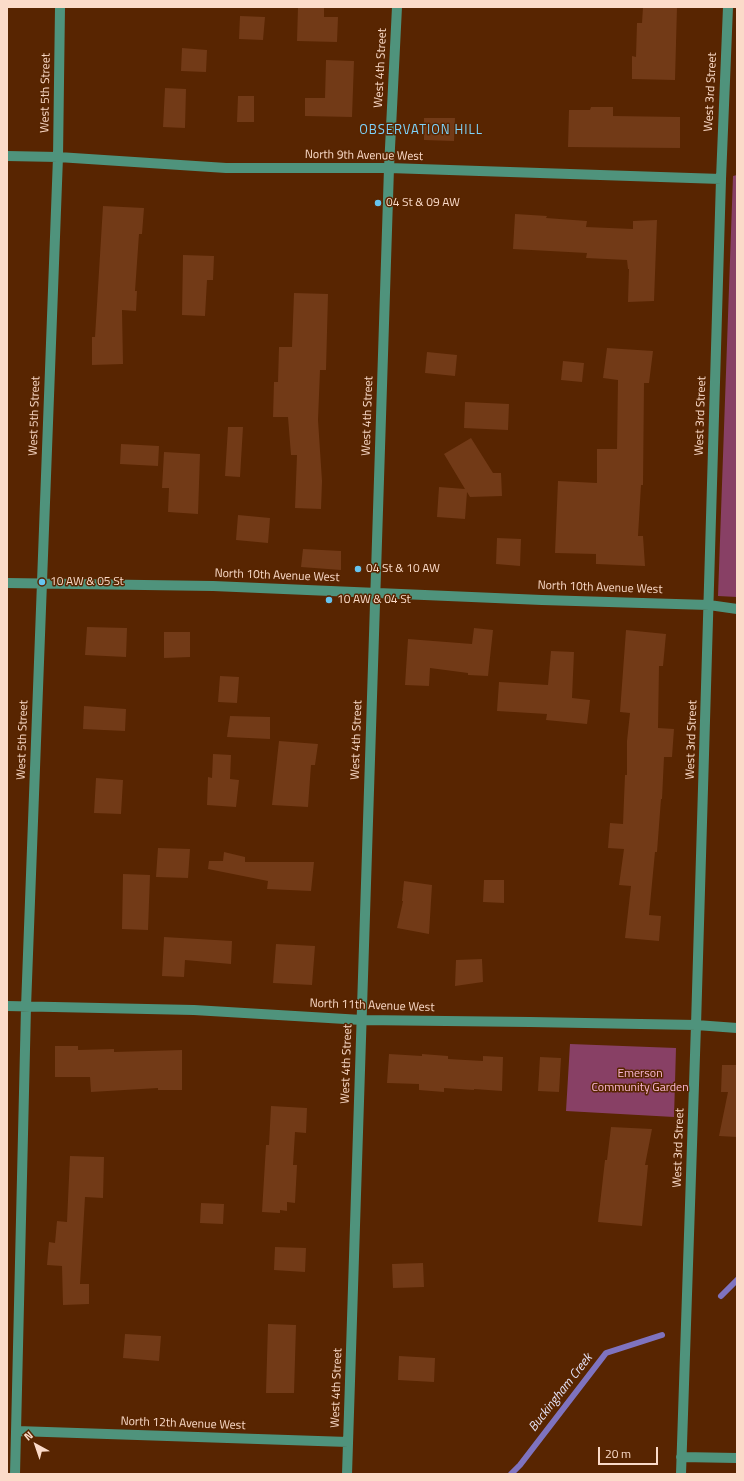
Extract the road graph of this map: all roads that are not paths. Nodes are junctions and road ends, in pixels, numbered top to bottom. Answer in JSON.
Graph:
{"nodes":[{"id":1,"x":60,"y":7,"type":"edge"},
{"id":2,"x":398,"y":7,"type":"edge"},
{"id":3,"x":728,"y":7,"type":"edge"},
{"id":4,"x":7,"y":156,"type":"edge"},
{"id":5,"x":58,"y":157,"type":"junction"},
{"id":6,"x":389,"y":168,"type":"junction"},
{"id":7,"x":721,"y":179,"type":"junction"},
{"id":8,"x":7,"y":582,"type":"edge"},
{"id":9,"x":42,"y":584,"type":"junction"},
{"id":10,"x":375,"y":593,"type":"junction"},
{"id":11,"x":709,"y":605,"type":"junction"},
{"id":12,"x":737,"y":609,"type":"edge"},
{"id":13,"x":7,"y":1006,"type":"edge"},
{"id":14,"x":26,"y":1007,"type":"junction"},
{"id":15,"x":362,"y":1020,"type":"junction"},
{"id":16,"x":696,"y":1025,"type":"junction"},
{"id":17,"x":737,"y":1028,"type":"edge"},
{"id":18,"x":16,"y":1432,"type":"junction"},
{"id":19,"x":348,"y":1442,"type":"junction"},
{"id":20,"x":681,"y":1457,"type":"junction"},
{"id":21,"x":737,"y":1458,"type":"edge"},
{"id":22,"x":15,"y":1474,"type":"edge"},
{"id":23,"x":347,"y":1474,"type":"edge"},
{"id":24,"x":681,"y":1474,"type":"edge"}],
"edges":[{"from":1,"to":5,"type":"street","name":"West 5th Street"},
{"from":2,"to":6,"type":"street","name":"West 4th Street"},
{"from":3,"to":7,"type":"street","name":"West 3rd Street"},
{"from":4,"to":5,"type":"street","name":"North 9th Avenue West"},
{"from":5,"to":6,"type":"street","name":"North 9th Avenue West"},
{"from":5,"to":9,"type":"street","name":"West 5th Street"},
{"from":6,"to":7,"type":"street","name":"North 9th Avenue West"},
{"from":6,"to":10,"type":"street","name":"West 4th Street"},
{"from":7,"to":11,"type":"street","name":"West 3rd Street"},
{"from":8,"to":9,"type":"street","name":"North 10th Avenue West"},
{"from":9,"to":10,"type":"street","name":"North 10th Avenue West"},
{"from":9,"to":14,"type":"street","name":"West 5th Street"},
{"from":10,"to":11,"type":"street","name":"North 10th Avenue West"},
{"from":10,"to":15,"type":"street","name":"West 4th Street"},
{"from":11,"to":12,"type":"street","name":"North 10th Avenue West"},
{"from":11,"to":16,"type":"street","name":"West 3rd Street"},
{"from":13,"to":14,"type":"street","name":"North 11th Avenue West"},
{"from":14,"to":15,"type":"street","name":"North 11th Avenue West"},
{"from":14,"to":18,"type":"street","name":"West 5th Street"},
{"from":15,"to":16,"type":"street","name":"North 11th Avenue West"},
{"from":15,"to":19,"type":"street","name":"West 4th Street"},
{"from":16,"to":17,"type":"street","name":"North 11th Avenue West"},
{"from":16,"to":20,"type":"street","name":"West 3rd Street"},
{"from":18,"to":19,"type":"street","name":"North 12th Avenue West"},
{"from":18,"to":22,"type":"street","name":"West 5th Street"},
{"from":19,"to":23,"type":"street","name":"West 4th Street"},
{"from":20,"to":21,"type":"street"},
{"from":20,"to":24,"type":"street","name":"West 3rd Street"}]}
